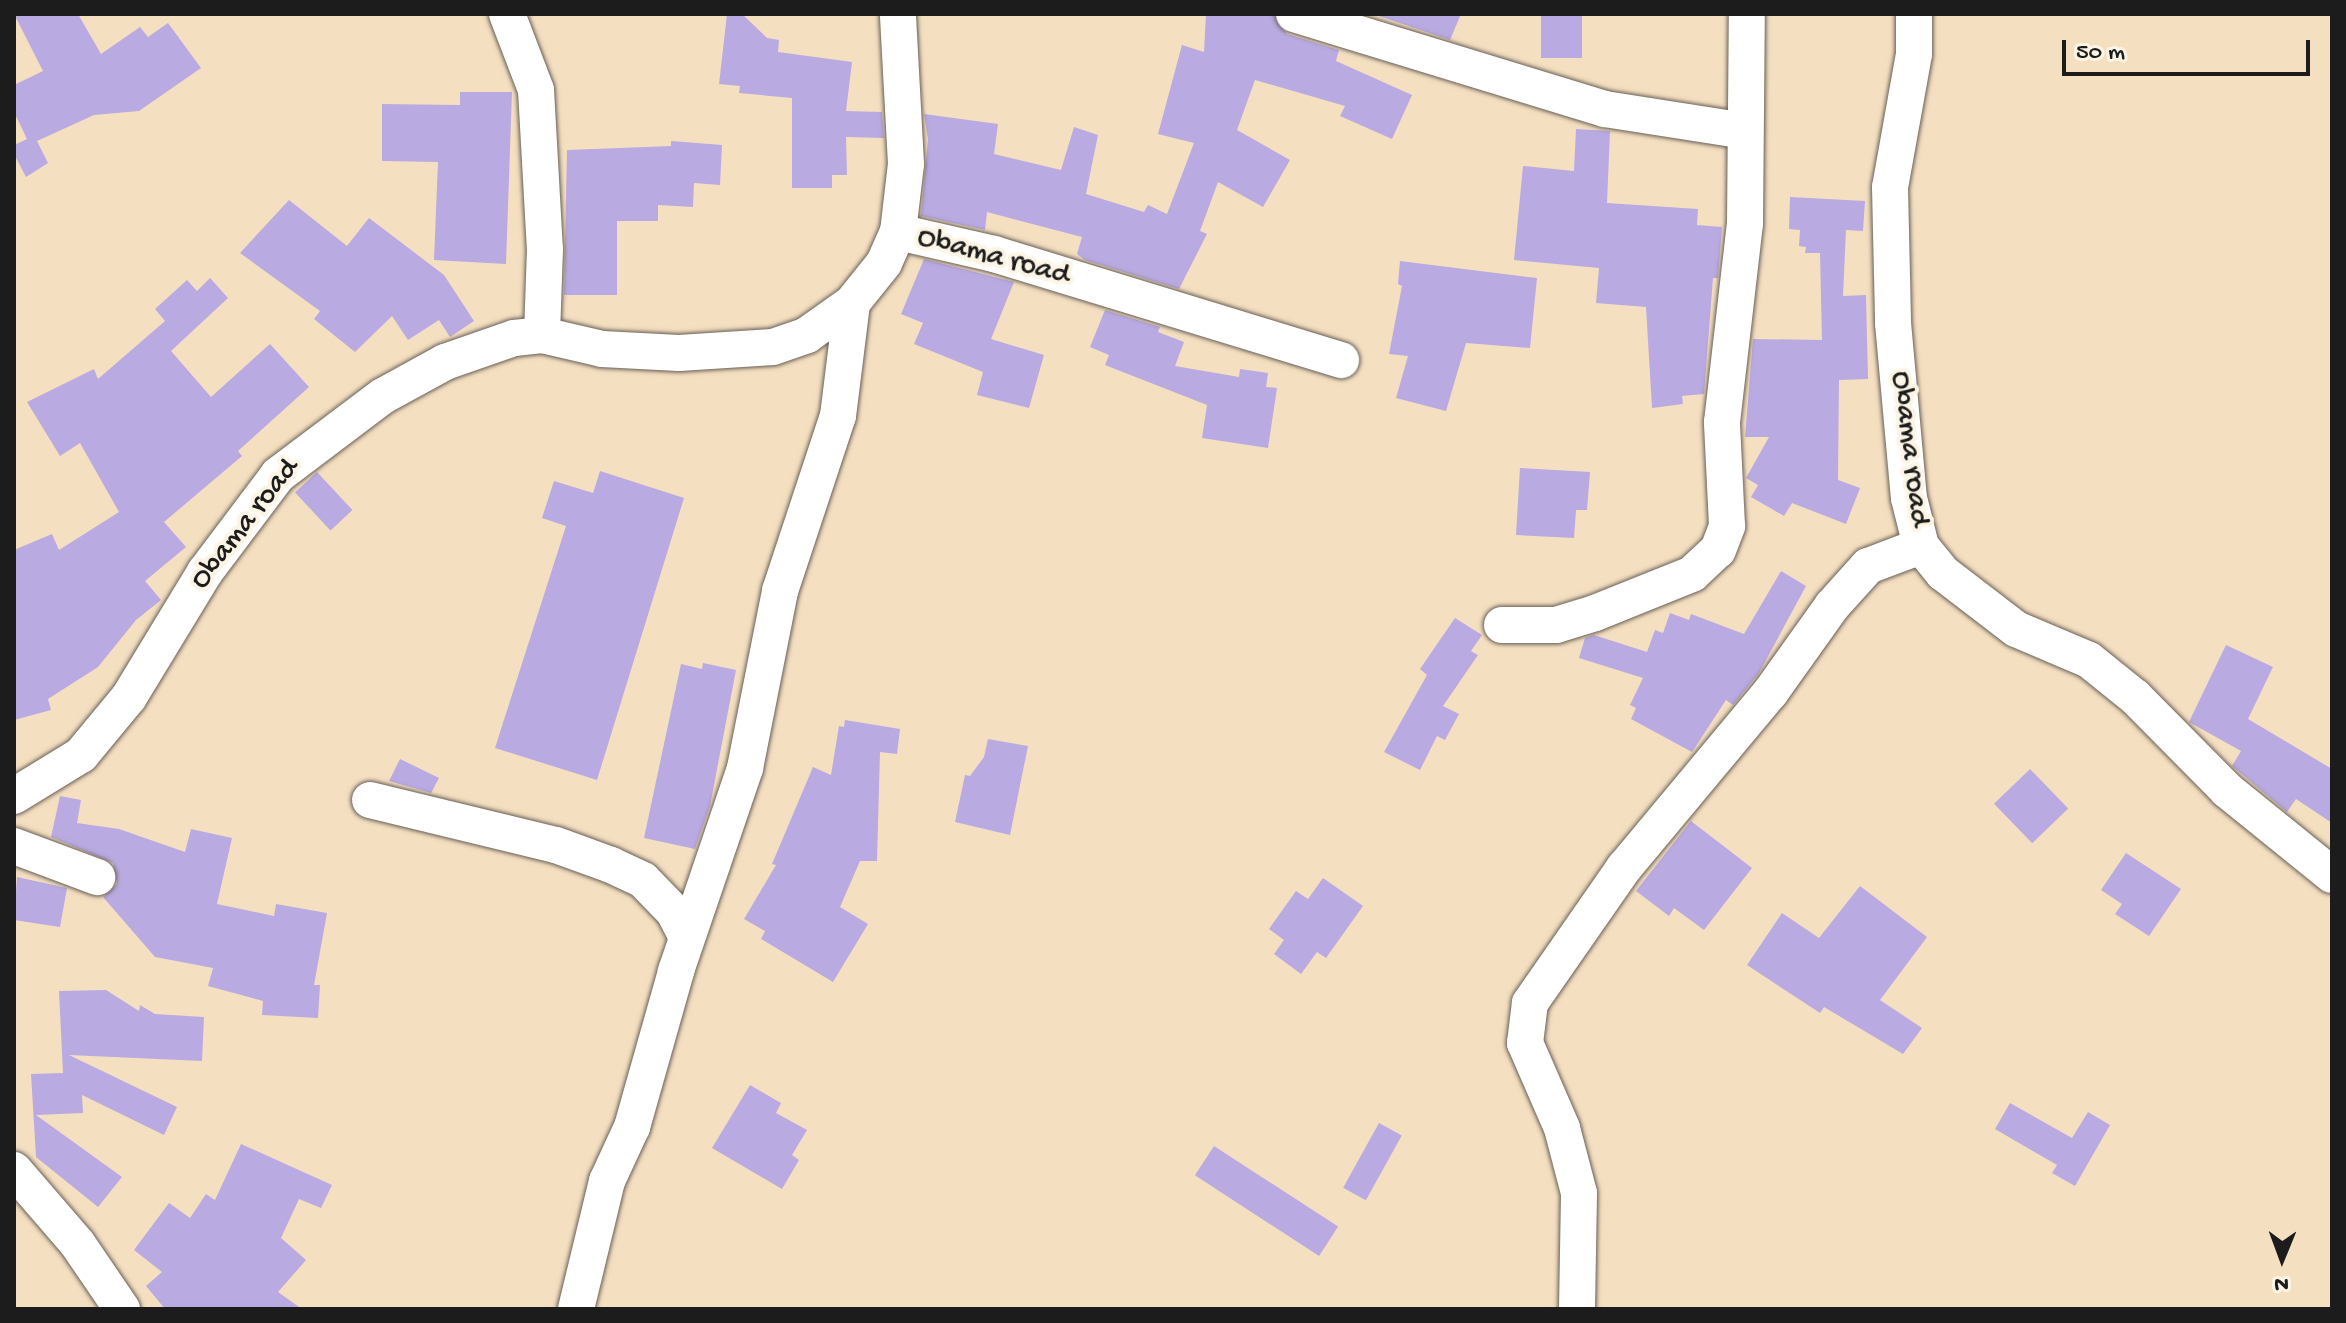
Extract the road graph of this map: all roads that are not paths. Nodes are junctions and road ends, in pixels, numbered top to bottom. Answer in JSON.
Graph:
{"nodes":[{"id":1,"x":507,"y":14,"type":"edge"},
{"id":2,"x":898,"y":14,"type":"edge"},
{"id":3,"x":1294,"y":14,"type":"edge"},
{"id":4,"x":1747,"y":14,"type":"edge"},
{"id":5,"x":1914,"y":14,"type":"edge"},
{"id":6,"x":1745,"y":131,"type":"junction"},
{"id":7,"x":898,"y":232,"type":"junction"},
{"id":8,"x":852,"y":303,"type":"junction"},
{"id":9,"x":542,"y":335,"type":"junction"},
{"id":10,"x":1341,"y":360,"type":"dead end"},
{"id":11,"x":1921,"y":546,"type":"junction"},
{"id":12,"x":1502,"y":625,"type":"dead end"},
{"id":13,"x":14,"y":796,"type":"edge"},
{"id":14,"x":370,"y":800,"type":"dead end"},
{"id":15,"x":14,"y":846,"type":"edge"},
{"id":16,"x":2332,"y":875,"type":"edge"},
{"id":17,"x":97,"y":877,"type":"dead end"},
{"id":18,"x":687,"y":937,"type":"junction"},
{"id":19,"x":14,"y":1170,"type":"edge"},
{"id":20,"x":122,"y":1309,"type":"edge"},
{"id":21,"x":576,"y":1309,"type":"edge"},
{"id":22,"x":1577,"y":1309,"type":"edge"}],
"edges":[{"from":1,"to":9,"type":"street"},
{"from":2,"to":7,"type":"street"},
{"from":3,"to":6,"type":"street"},
{"from":4,"to":6,"type":"street"},
{"from":5,"to":11,"type":"street","name":"Obama road"},
{"from":6,"to":12,"type":"street"},
{"from":7,"to":8,"type":"street","name":"Obama road"},
{"from":7,"to":10,"type":"street","name":"Obama road"},
{"from":8,"to":9,"type":"street","name":"Obama road"},
{"from":8,"to":18,"type":"street"},
{"from":9,"to":13,"type":"street","name":"Obama road"},
{"from":11,"to":16,"type":"street","name":"Obama road"},
{"from":11,"to":22,"type":"street"},
{"from":14,"to":18,"type":"street"},
{"from":15,"to":17,"type":"street"},
{"from":18,"to":21,"type":"street"},
{"from":19,"to":20,"type":"street"}]}
